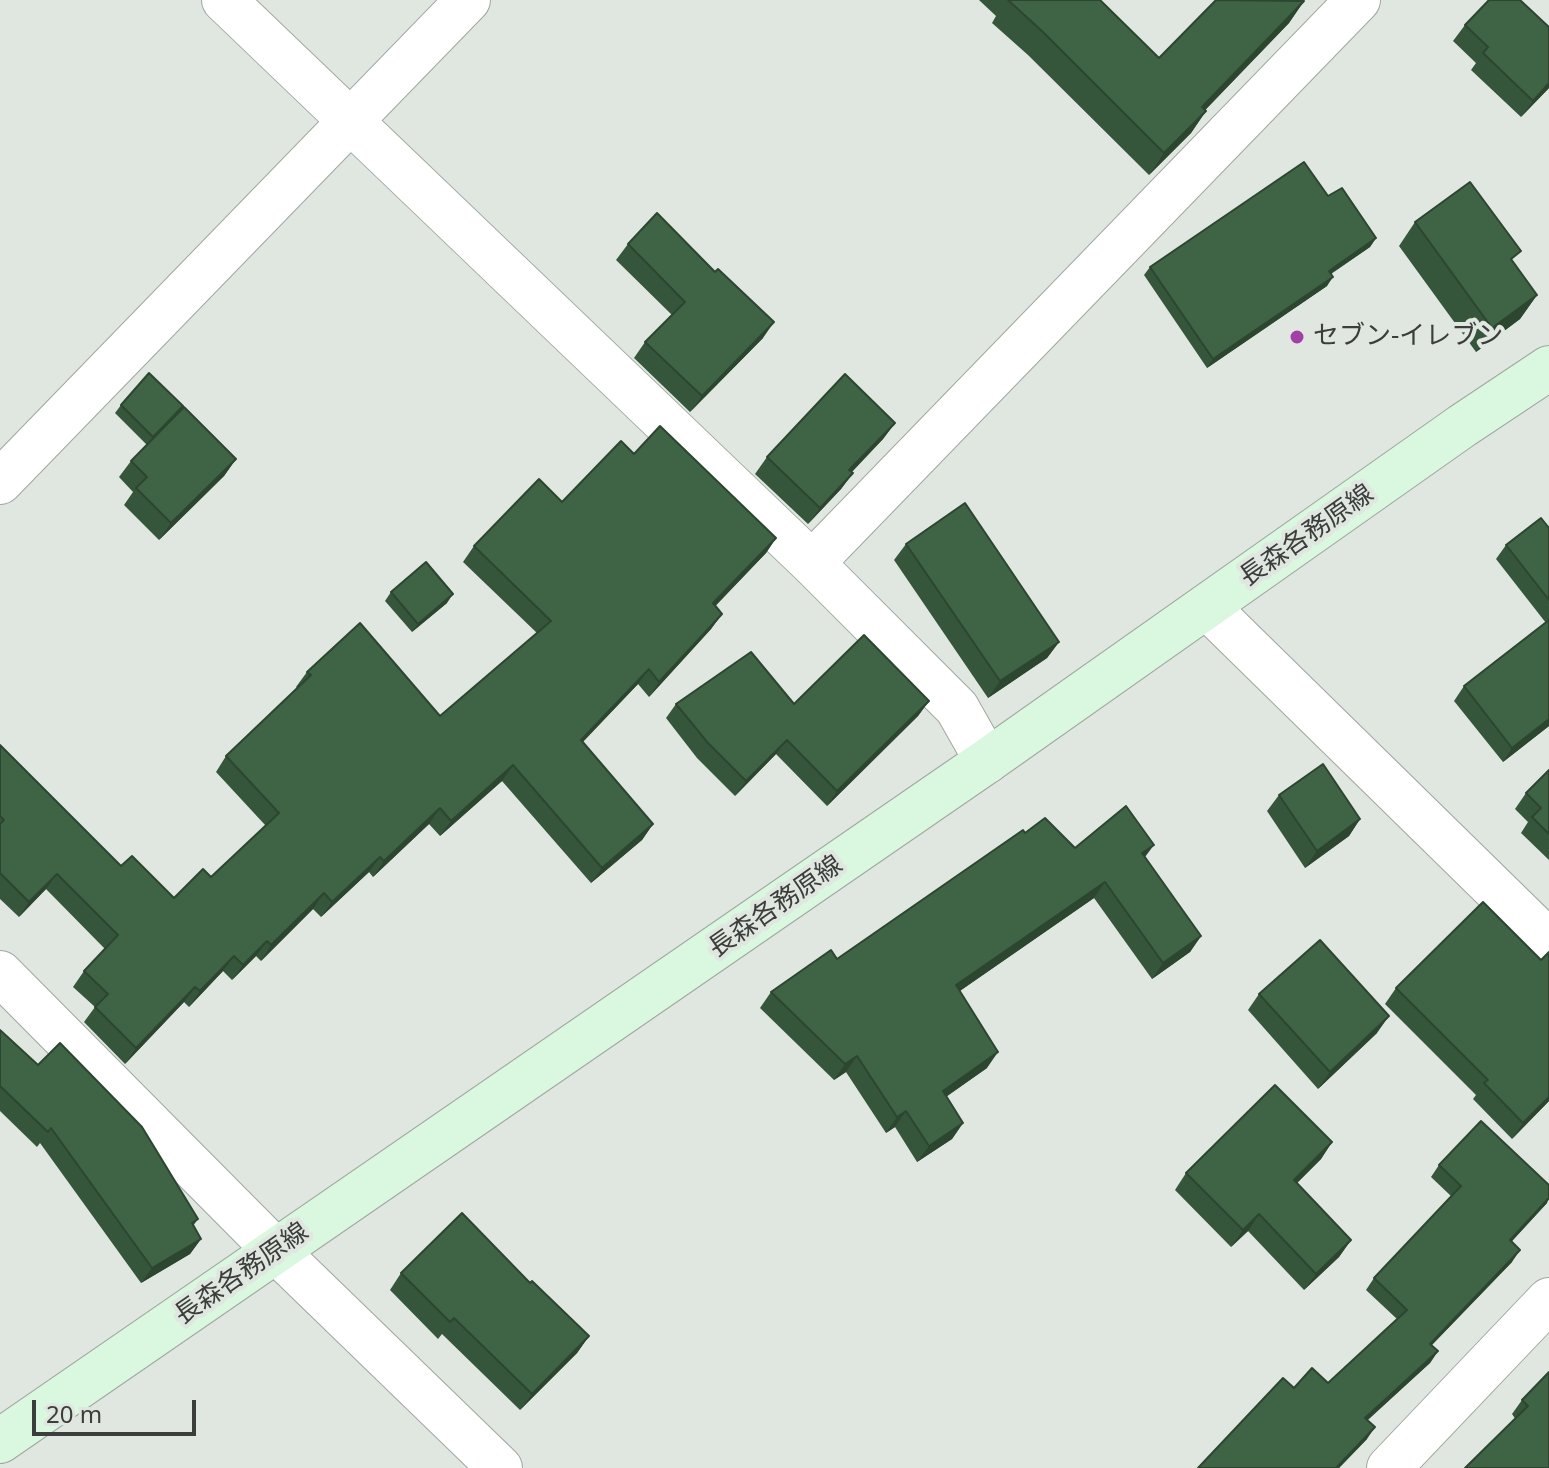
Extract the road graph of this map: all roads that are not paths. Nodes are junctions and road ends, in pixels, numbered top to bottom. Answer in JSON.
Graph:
{"nodes":[{"id":1,"x":224,"y":0,"type":"edge"},
{"id":2,"x":468,"y":0,"type":"edge"},
{"id":3,"x":1358,"y":0,"type":"edge"},
{"id":4,"x":350,"y":121,"type":"junction"},
{"id":5,"x":1549,"y":368,"type":"edge"},
{"id":6,"x":0,"y":482,"type":"edge"},
{"id":7,"x":812,"y":563,"type":"junction"},
{"id":8,"x":1207,"y":607,"type":"junction"},
{"id":9,"x":987,"y":761,"type":"junction"},
{"id":10,"x":1549,"y":942,"type":"edge"},
{"id":11,"x":0,"y":973,"type":"edge"},
{"id":12,"x":275,"y":1250,"type":"junction"},
{"id":13,"x":1549,"y":1300,"type":"edge"},
{"id":14,"x":0,"y":1441,"type":"edge"},
{"id":15,"x":500,"y":1468,"type":"edge"},
{"id":16,"x":1389,"y":1468,"type":"edge"}],
"edges":[{"from":1,"to":4,"type":"street"},
{"from":2,"to":4,"type":"street"},
{"from":3,"to":7,"type":"street"},
{"from":4,"to":6,"type":"street"},
{"from":4,"to":7,"type":"street"},
{"from":5,"to":8,"type":"main road","name":"長森各務原線"},
{"from":7,"to":9,"type":"street"},
{"from":8,"to":9,"type":"main road","name":"長森各務原線"},
{"from":8,"to":10,"type":"street"},
{"from":9,"to":12,"type":"main road","name":"長森各務原線"},
{"from":11,"to":12,"type":"street"},
{"from":12,"to":14,"type":"main road","name":"長森各務原線"},
{"from":12,"to":15,"type":"street"},
{"from":13,"to":16,"type":"street"}]}
